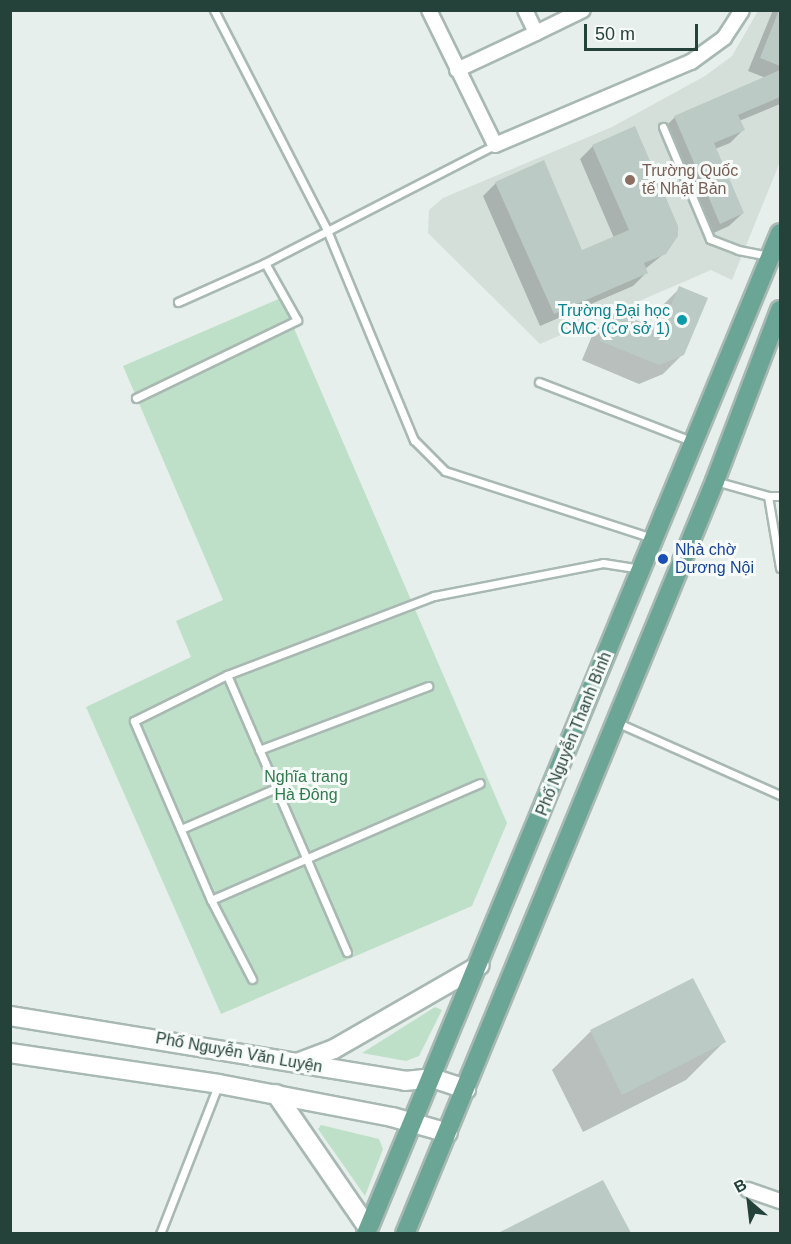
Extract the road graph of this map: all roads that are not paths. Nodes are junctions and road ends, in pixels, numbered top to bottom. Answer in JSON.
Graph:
{"nodes":[{"id":1,"x":429,"y":10,"type":"edge"},
{"id":2,"x":525,"y":10,"type":"edge"},
{"id":3,"x":583,"y":10,"type":"edge"},
{"id":4,"x":742,"y":10,"type":"edge"},
{"id":5,"x":214,"y":11,"type":"edge"},
{"id":6,"x":536,"y":33,"type":"junction"},
{"id":7,"x":457,"y":70,"type":"junction"},
{"id":8,"x":663,"y":127,"type":"dead end"},
{"id":9,"x":495,"y":145,"type":"junction"},
{"id":10,"x":326,"y":228,"type":"junction"},
{"id":11,"x":780,"y":233,"type":"edge"},
{"id":12,"x":771,"y":256,"type":"junction"},
{"id":13,"x":265,"y":263,"type":"junction"},
{"id":14,"x":178,"y":302,"type":"dead end"},
{"id":15,"x":780,"y":310,"type":"edge"},
{"id":16,"x":539,"y":382,"type":"dead end"},
{"id":17,"x":136,"y":398,"type":"dead end"},
{"id":18,"x":694,"y":442,"type":"junction"},
{"id":19,"x":715,"y":481,"type":"junction"},
{"id":20,"x":768,"y":496,"type":"junction"},
{"id":21,"x":780,"y":496,"type":"edge"},
{"id":22,"x":653,"y":538,"type":"junction"},
{"id":23,"x":780,"y":568,"type":"edge"},
{"id":24,"x":640,"y":569,"type":"junction"},
{"id":25,"x":227,"y":675,"type":"junction"},
{"id":26,"x":428,"y":686,"type":"dead end"},
{"id":27,"x":616,"y":722,"type":"junction"},
{"id":28,"x":259,"y":750,"type":"junction"},
{"id":29,"x":480,"y":783,"type":"dead end"},
{"id":30,"x":276,"y":788,"type":"junction"},
{"id":31,"x":780,"y":795,"type":"edge"},
{"id":32,"x":181,"y":829,"type":"junction"},
{"id":33,"x":307,"y":860,"type":"junction"},
{"id":34,"x":211,"y":900,"type":"junction"},
{"id":35,"x":347,"y":952,"type":"dead end"},
{"id":36,"x":480,"y":965,"type":"junction"},
{"id":37,"x":252,"y":979,"type":"dead end"},
{"id":38,"x":10,"y":1016,"type":"edge"},
{"id":39,"x":10,"y":1053,"type":"edge"},
{"id":40,"x":298,"y":1062,"type":"junction"},
{"id":41,"x":432,"y":1078,"type":"junction"},
{"id":42,"x":219,"y":1084,"type":"junction"},
{"id":43,"x":466,"y":1089,"type":"junction"},
{"id":44,"x":276,"y":1094,"type":"junction"},
{"id":45,"x":412,"y":1122,"type":"junction"},
{"id":46,"x":448,"y":1133,"type":"junction"},
{"id":47,"x":748,"y":1190,"type":"dead end"},
{"id":48,"x":780,"y":1201,"type":"edge"},
{"id":49,"x":367,"y":1231,"type":"edge"},
{"id":50,"x":160,"y":1233,"type":"edge"},
{"id":51,"x":405,"y":1233,"type":"edge"}],
"edges":[{"from":1,"to":7,"type":"street"},
{"from":2,"to":6,"type":"street"},
{"from":3,"to":6,"type":"street"},
{"from":4,"to":9,"type":"street"},
{"from":5,"to":10,"type":"lane"},
{"from":6,"to":7,"type":"street"},
{"from":7,"to":9,"type":"street"},
{"from":8,"to":12,"type":"lane"},
{"from":9,"to":10,"type":"lane"},
{"from":10,"to":13,"type":"lane"},
{"from":10,"to":22,"type":"lane"},
{"from":11,"to":12,"type":"main road","name":"Phố Nguyễn Thanh Bình"},
{"from":12,"to":18,"type":"main road","name":"Phố Nguyễn Thanh Bình"},
{"from":13,"to":14,"type":"lane"},
{"from":13,"to":17,"type":"lane"},
{"from":15,"to":19,"type":"main road","name":"Phố Nguyễn Thanh Bình"},
{"from":16,"to":18,"type":"lane"},
{"from":18,"to":22,"type":"main road","name":"Phố Nguyễn Thanh Bình"},
{"from":19,"to":20,"type":"lane"},
{"from":19,"to":27,"type":"main road","name":"Phố Nguyễn Thanh Bình"},
{"from":20,"to":21,"type":"lane"},
{"from":20,"to":23,"type":"lane"},
{"from":22,"to":24,"type":"main road","name":"Phố Nguyễn Thanh Bình"},
{"from":24,"to":25,"type":"lane"},
{"from":24,"to":36,"type":"main road","name":"Phố Nguyễn Thanh Bình"},
{"from":25,"to":28,"type":"lane"},
{"from":25,"to":32,"type":"lane"},
{"from":26,"to":28,"type":"lane"},
{"from":27,"to":31,"type":"lane"},
{"from":27,"to":43,"type":"main road","name":"Phố Nguyễn Thanh Bình"},
{"from":28,"to":30,"type":"lane"},
{"from":29,"to":33,"type":"lane"},
{"from":30,"to":32,"type":"lane"},
{"from":30,"to":33,"type":"lane"},
{"from":32,"to":34,"type":"lane"},
{"from":33,"to":34,"type":"lane"},
{"from":33,"to":35,"type":"lane"},
{"from":34,"to":37,"type":"lane"},
{"from":36,"to":40,"type":"main road"},
{"from":36,"to":41,"type":"main road","name":"Phố Nguyễn Thanh Bình"},
{"from":38,"to":40,"type":"main road","name":"Phố Nguyễn Văn Luyện"},
{"from":39,"to":42,"type":"main road","name":"Phố Nguyễn Văn Luyện"},
{"from":40,"to":41,"type":"main road","name":"Phố Nguyễn Văn Luyện"},
{"from":41,"to":43,"type":"main road","name":"Phố Nguyễn Văn Luyện"},
{"from":41,"to":45,"type":"main road","name":"Phố Nguyễn Thanh Bình"},
{"from":42,"to":44,"type":"main road","name":"Phố Nguyễn Văn Luyện"},
{"from":42,"to":50,"type":"lane"},
{"from":43,"to":46,"type":"main road","name":"Phố Nguyễn Thanh Bình"},
{"from":44,"to":45,"type":"main road","name":"Phố Nguyễn Văn Luyện"},
{"from":44,"to":49,"type":"main road"},
{"from":45,"to":46,"type":"main road","name":"Phố Nguyễn Văn Luyện"},
{"from":45,"to":49,"type":"main road","name":"Phố Nguyễn Thanh Bình"},
{"from":46,"to":51,"type":"main road","name":"Phố Nguyễn Thanh Bình"},
{"from":47,"to":48,"type":"street"}]}
